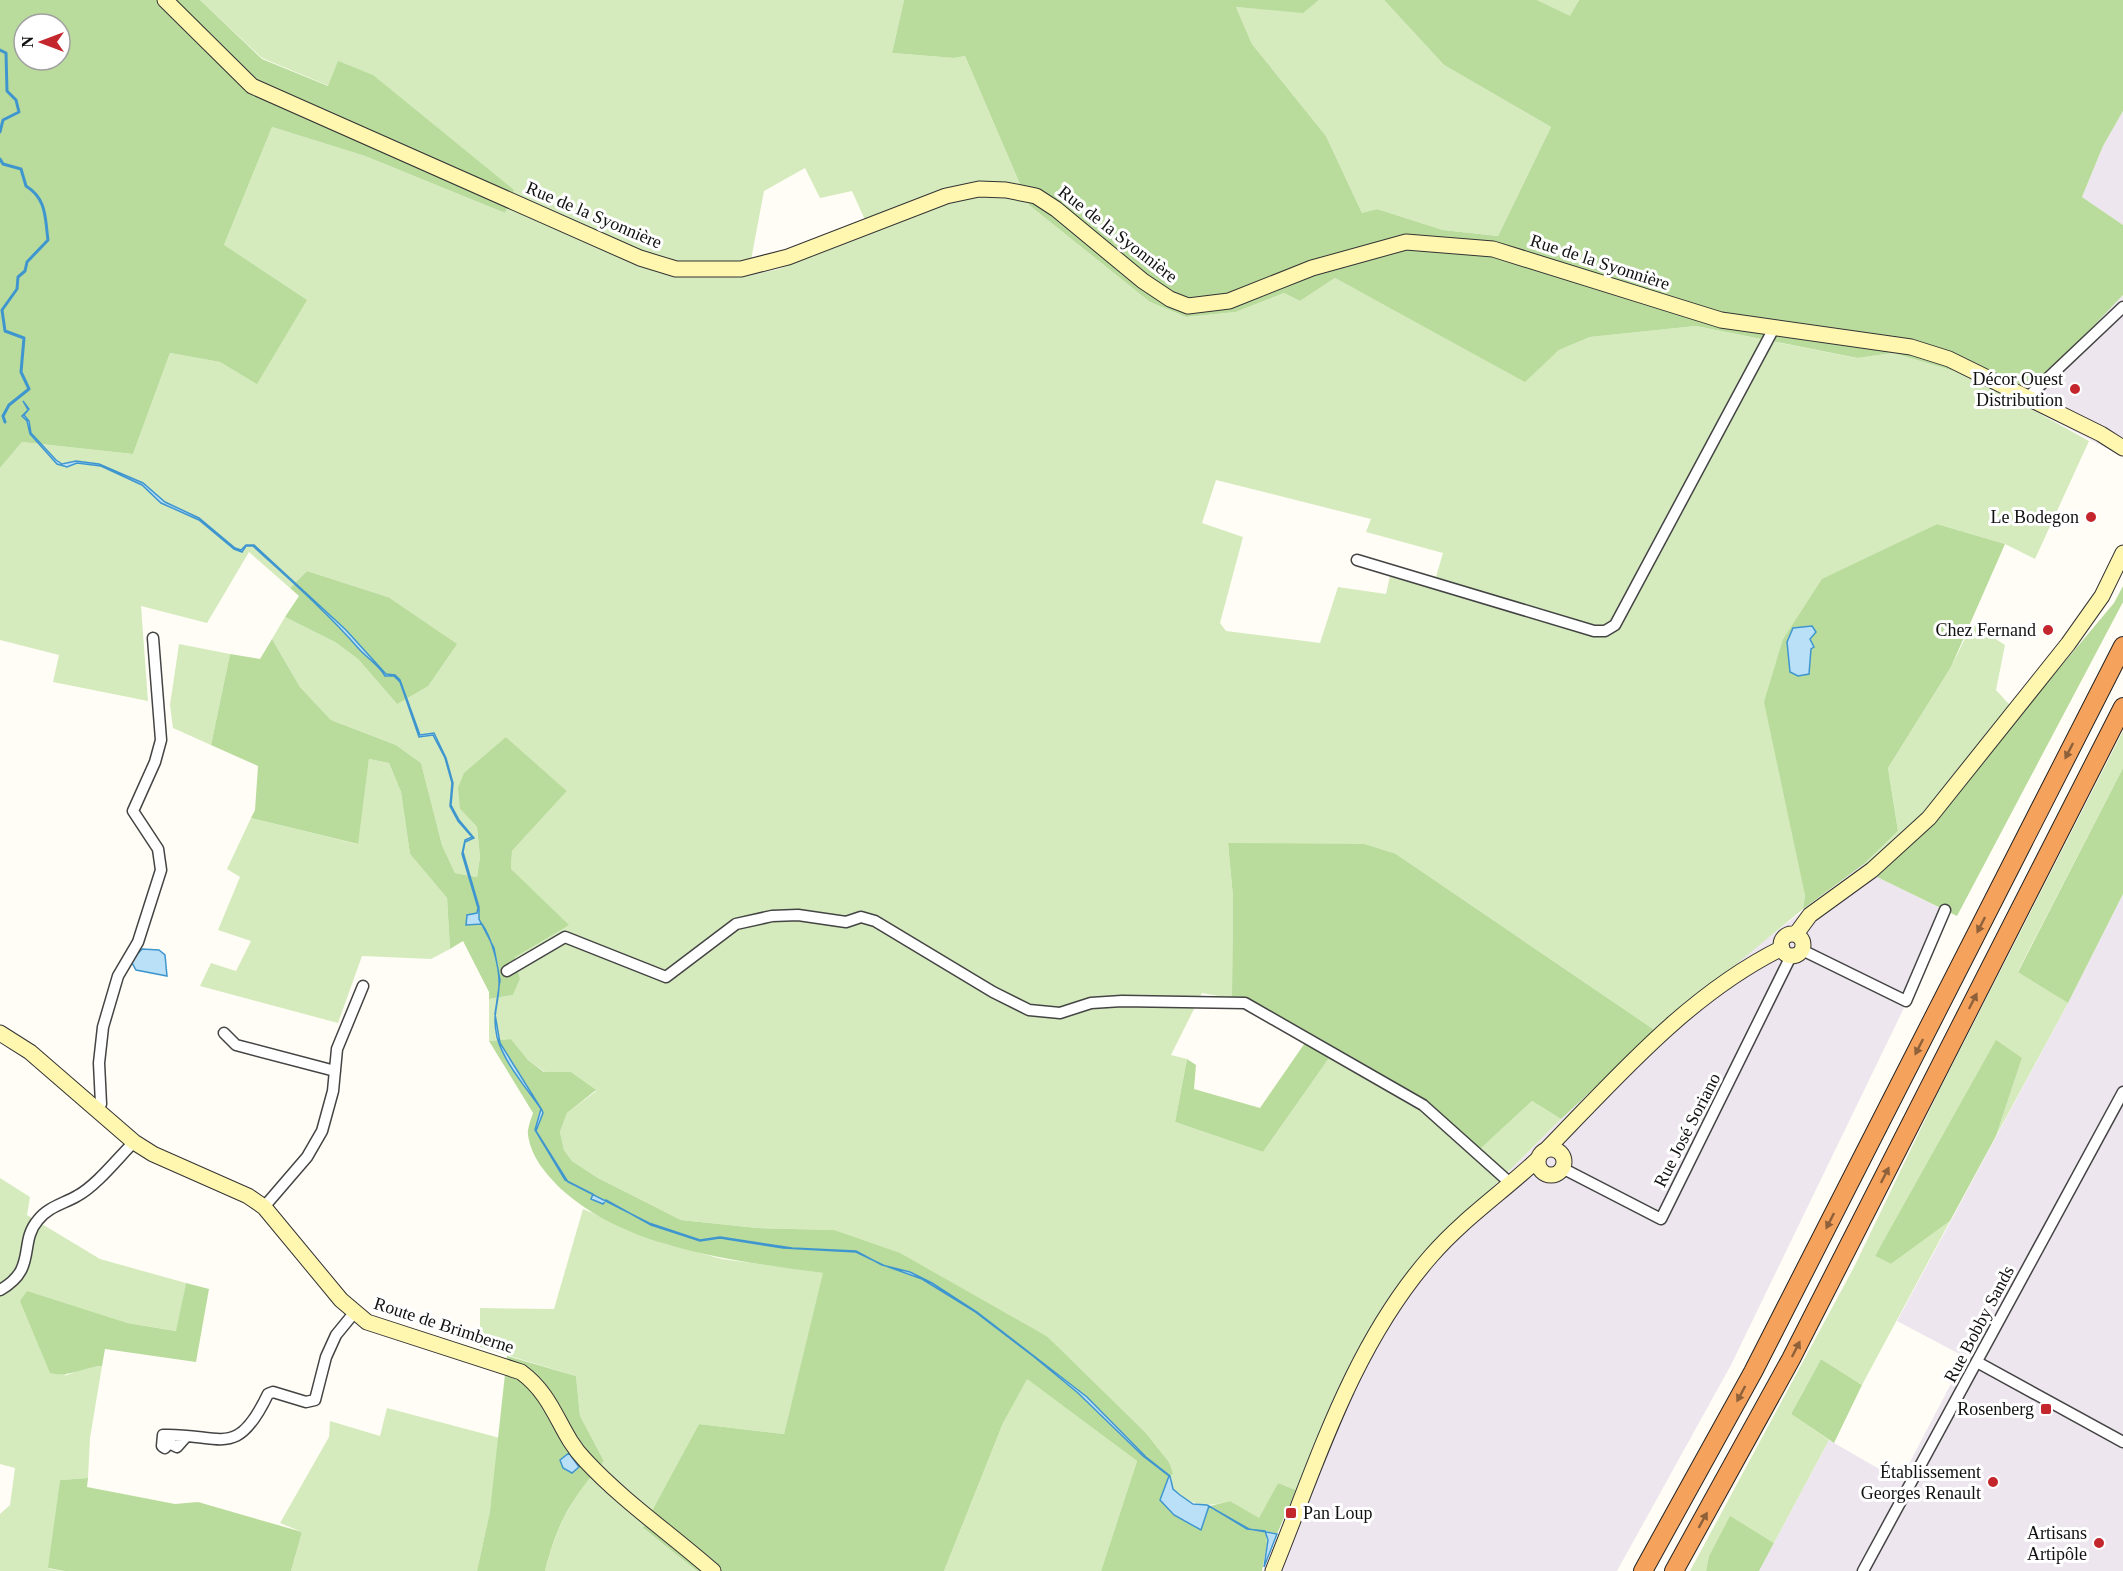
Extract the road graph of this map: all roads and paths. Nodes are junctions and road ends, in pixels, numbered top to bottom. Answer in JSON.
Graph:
{"nodes":[{"id":1,"x":165,"y":0,"type":"edge"},
{"id":2,"x":2123,"y":308,"type":"edge"},
{"id":3,"x":1773,"y":330,"type":"junction"},
{"id":4,"x":2028,"y":397,"type":"junction"},
{"id":5,"x":2123,"y":448,"type":"edge"},
{"id":6,"x":2123,"y":554,"type":"edge"},
{"id":7,"x":1357,"y":560,"type":"dead end"},
{"id":8,"x":2123,"y":628,"type":"edge"},
{"id":9,"x":153,"y":638,"type":"dead end"},
{"id":10,"x":2123,"y":646,"type":"edge"},
{"id":11,"x":2096,"y":699,"type":"junction"},
{"id":12,"x":2123,"y":706,"type":"edge"},
{"id":13,"x":1945,"y":910,"type":"dead end"},
{"id":14,"x":1792,"y":951,"type":"junction"},
{"id":15,"x":507,"y":971,"type":"dead end"},
{"id":16,"x":363,"y":986,"type":"dead end"},
{"id":17,"x":0,"y":1033,"type":"edge"},
{"id":18,"x":224,"y":1033,"type":"dead end"},
{"id":19,"x":335,"y":1071,"type":"junction"},
{"id":20,"x":2123,"y":1092,"type":"edge"},
{"id":21,"x":97,"y":1110,"type":"junction"},
{"id":22,"x":134,"y":1142,"type":"junction"},
{"id":23,"x":1552,"y":1157,"type":"junction"},
{"id":24,"x":1509,"y":1182,"type":"junction"},
{"id":25,"x":264,"y":1207,"type":"junction"},
{"id":26,"x":0,"y":1290,"type":"edge"},
{"id":27,"x":354,"y":1313,"type":"junction"},
{"id":28,"x":1977,"y":1362,"type":"junction"},
{"id":29,"x":185,"y":1438,"type":"dead end"},
{"id":30,"x":2123,"y":1442,"type":"edge"},
{"id":31,"x":713,"y":1571,"type":"edge"},
{"id":32,"x":1273,"y":1571,"type":"edge"},
{"id":33,"x":1643,"y":1571,"type":"edge"},
{"id":34,"x":1674,"y":1571,"type":"edge"},
{"id":35,"x":1863,"y":1571,"type":"edge"}],
"edges":[{"from":1,"to":3,"type":"street","name":"Rue de la Syonnière"},
{"from":2,"to":4,"type":"street"},
{"from":3,"to":4,"type":"street","name":"Rue de la Syonnière"},
{"from":3,"to":7,"type":"street"},
{"from":4,"to":5,"type":"street","name":"Rue de la Syonnière"},
{"from":6,"to":14,"type":"street"},
{"from":8,"to":11,"type":"highway"},
{"from":9,"to":21,"type":"street"},
{"from":10,"to":11,"type":"highway"},
{"from":11,"to":33,"type":"highway","one_way":true},
{"from":34,"to":12,"type":"highway","one_way":true},
{"from":13,"to":14,"type":"street"},
{"from":14,"to":23,"type":"street"},
{"from":14,"to":23,"type":"street","name":"Rue José Soriano"},
{"from":15,"to":24,"type":"street"},
{"from":16,"to":19,"type":"street"},
{"from":17,"to":21,"type":"street","name":"Route de Brimberne"},
{"from":18,"to":19,"type":"street"},
{"from":19,"to":25,"type":"street"},
{"from":20,"to":28,"type":"street","name":"Rue Bobby Sands"},
{"from":21,"to":22,"type":"street","name":"Route de Brimberne"},
{"from":22,"to":25,"type":"street","name":"Route de Brimberne"},
{"from":22,"to":26,"type":"street"},
{"from":23,"to":24,"type":"street"},
{"from":23,"to":24,"type":"street"},
{"from":24,"to":32,"type":"street"},
{"from":25,"to":27,"type":"street","name":"Route de Brimberne"},
{"from":27,"to":29,"type":"street"},
{"from":27,"to":31,"type":"street","name":"Route de Brimberne"},
{"from":28,"to":30,"type":"street"},
{"from":28,"to":35,"type":"street","name":"Rue Bobby Sands"}]}
